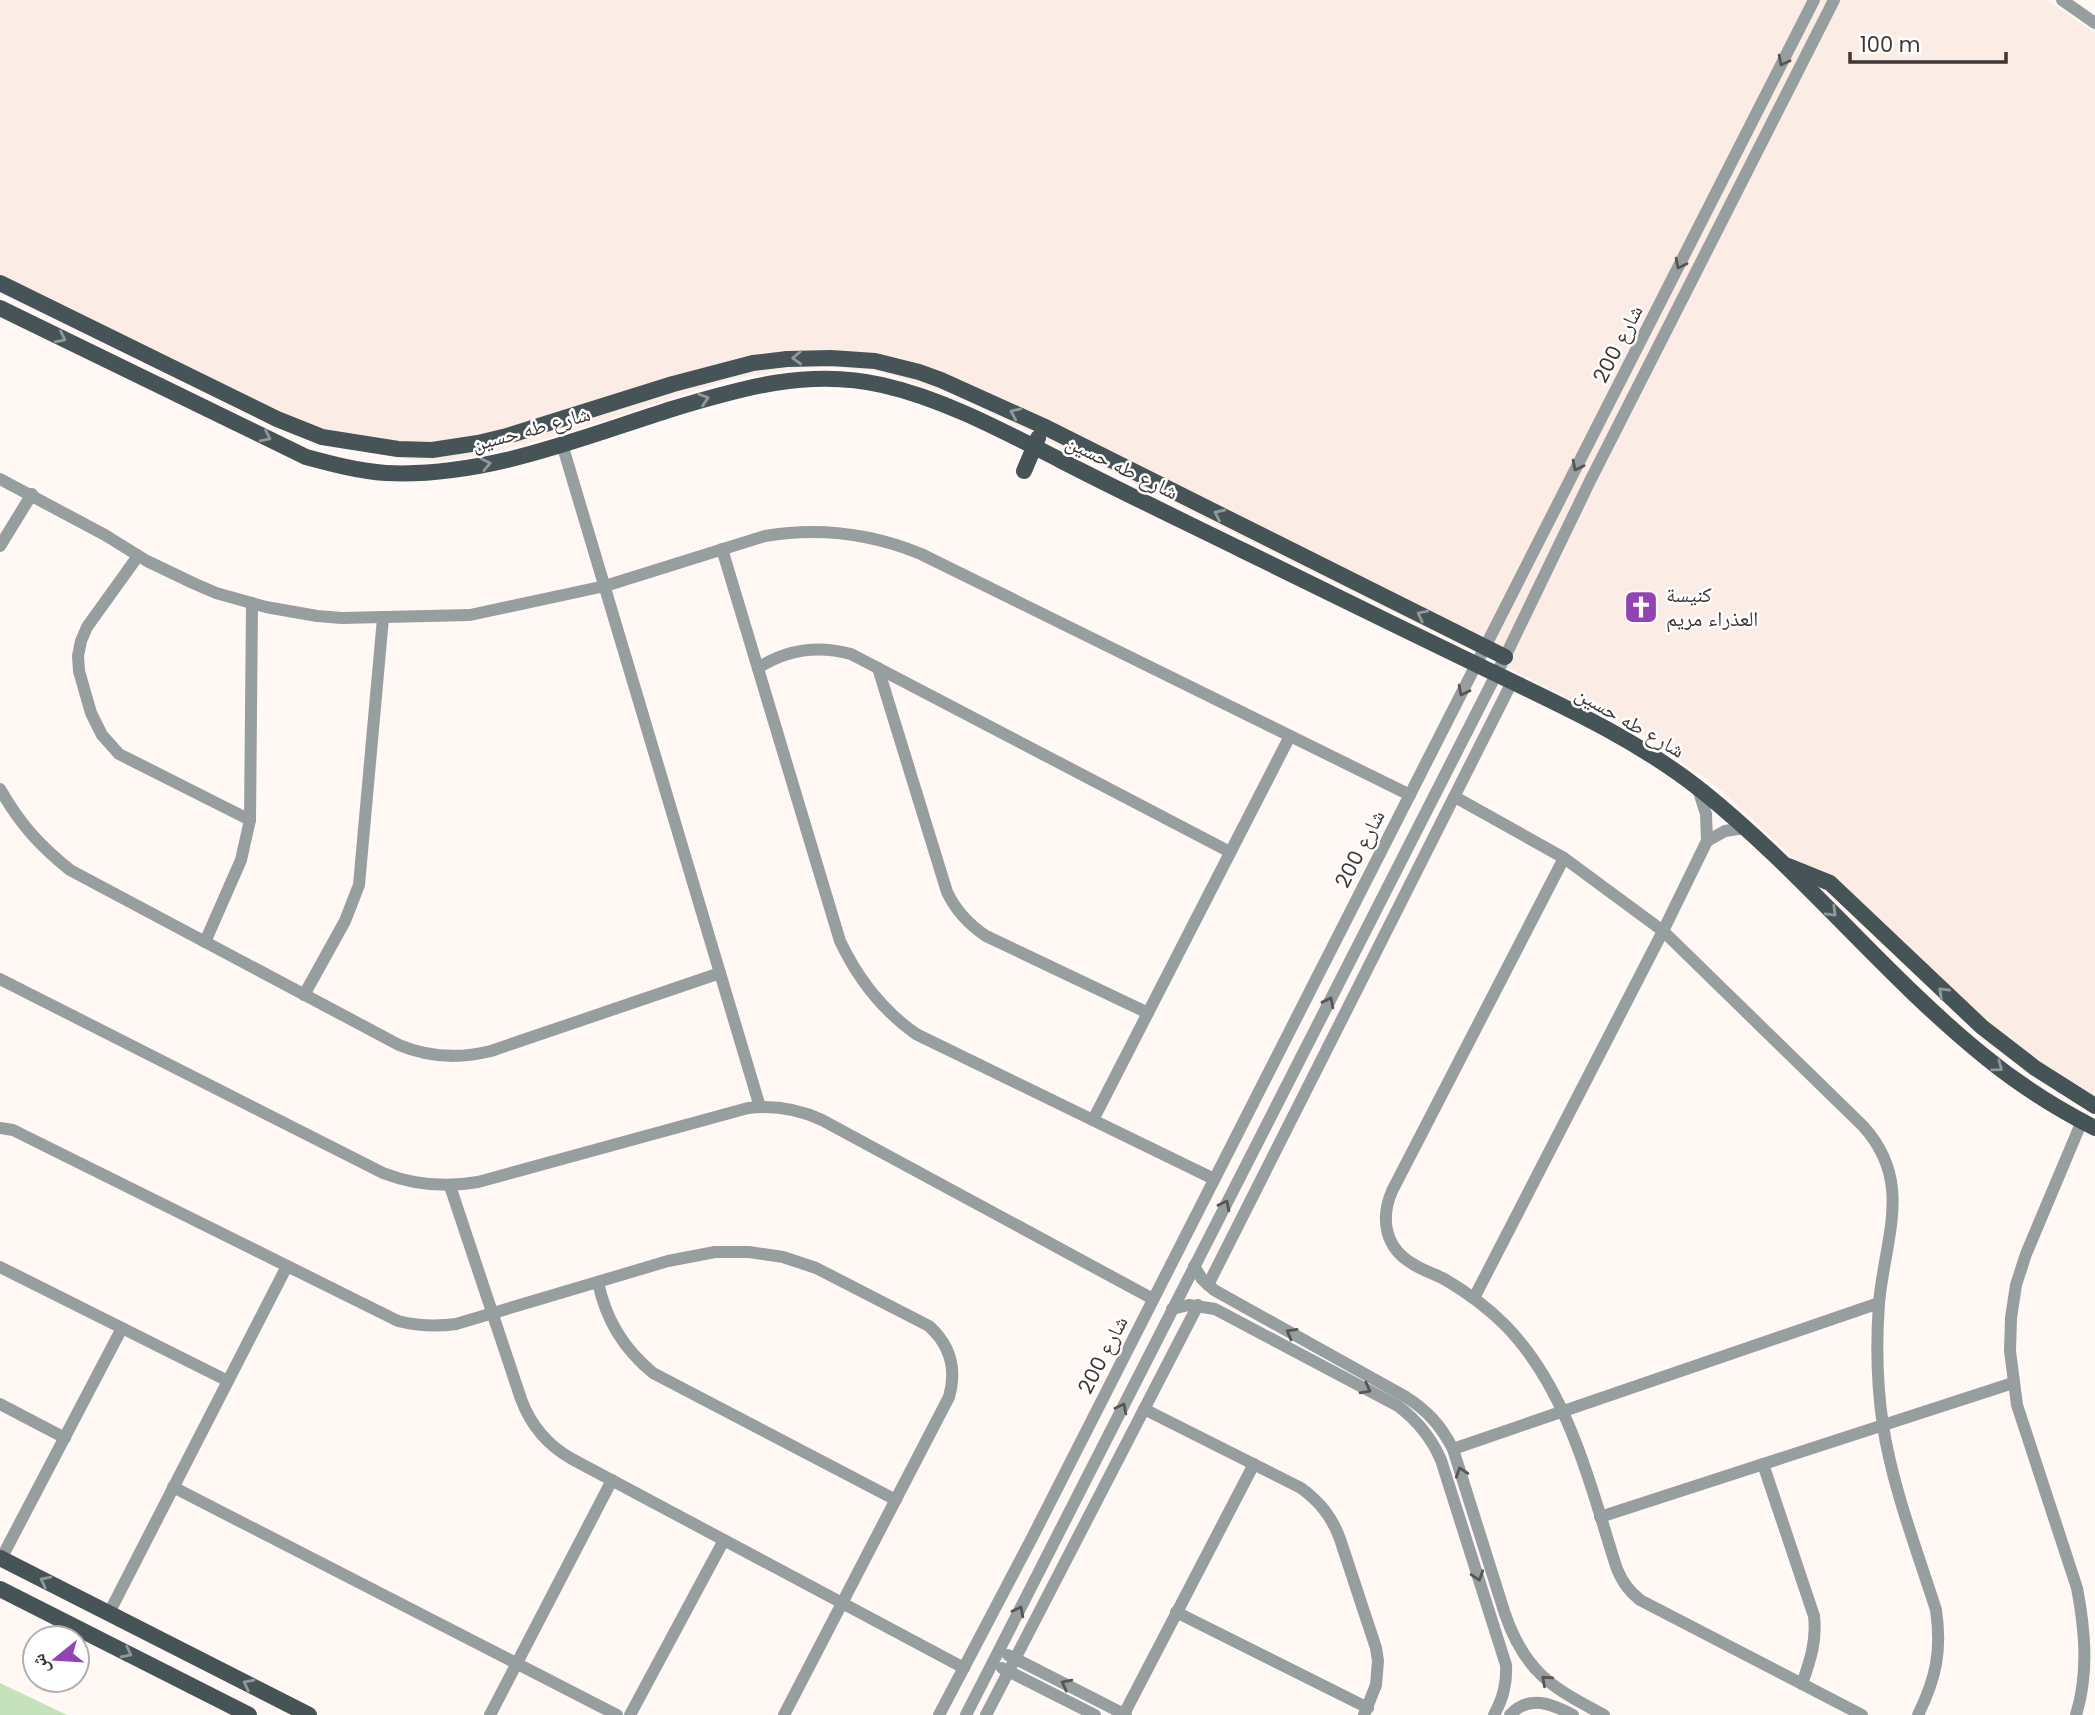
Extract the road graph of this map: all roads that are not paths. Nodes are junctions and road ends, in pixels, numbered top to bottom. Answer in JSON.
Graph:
{"nodes":[{"id":1,"x":1814,"y":0,"type":"edge"},
{"id":2,"x":1834,"y":0,"type":"edge"},
{"id":3,"x":2062,"y":0,"type":"edge"},
{"id":4,"x":2095,"y":23,"type":"edge"},
{"id":5,"x":0,"y":283,"type":"edge"},
{"id":6,"x":0,"y":307,"type":"edge"},
{"id":7,"x":1043,"y":426,"type":"junction"},
{"id":8,"x":562,"y":444,"type":"junction"},
{"id":9,"x":1034,"y":447,"type":"junction"},
{"id":10,"x":1024,"y":471,"type":"dead end"},
{"id":11,"x":0,"y":479,"type":"edge"},
{"id":12,"x":32,"y":494,"type":"junction"},
{"id":13,"x":0,"y":546,"type":"edge"},
{"id":14,"x":722,"y":549,"type":"junction"},
{"id":15,"x":138,"y":556,"type":"junction"},
{"id":16,"x":605,"y":586,"type":"junction"},
{"id":17,"x":252,"y":603,"type":"junction"},
{"id":18,"x":383,"y":618,"type":"junction"},
{"id":19,"x":1485,"y":647,"type":"junction"},
{"id":20,"x":1505,"y":657,"type":"junction"},
{"id":21,"x":1476,"y":664,"type":"junction"},
{"id":22,"x":758,"y":668,"type":"junction"},
{"id":23,"x":878,"y":668,"type":"junction"},
{"id":24,"x":1496,"y":674,"type":"junction"},
{"id":25,"x":1513,"y":682,"type":"junction"},
{"id":26,"x":1290,"y":736,"type":"junction"},
{"id":27,"x":1697,"y":787,"type":"junction"},
{"id":28,"x":0,"y":789,"type":"edge"},
{"id":29,"x":1410,"y":795,"type":"junction"},
{"id":30,"x":1455,"y":797,"type":"junction"},
{"id":31,"x":250,"y":820,"type":"junction"},
{"id":32,"x":1745,"y":828,"type":"junction"},
{"id":33,"x":1707,"y":841,"type":"junction"},
{"id":34,"x":1230,"y":852,"type":"junction"},
{"id":35,"x":1564,"y":858,"type":"junction"},
{"id":36,"x":1783,"y":865,"type":"junction"},
{"id":37,"x":1662,"y":931,"type":"junction"},
{"id":38,"x":205,"y":942,"type":"junction"},
{"id":39,"x":720,"y":973,"type":"junction"},
{"id":40,"x":0,"y":979,"type":"edge"},
{"id":41,"x":304,"y":995,"type":"junction"},
{"id":42,"x":1148,"y":1013,"type":"junction"},
{"id":43,"x":2095,"y":1106,"type":"edge"},
{"id":44,"x":760,"y":1107,"type":"junction"},
{"id":45,"x":1093,"y":1120,"type":"junction"},
{"id":46,"x":2089,"y":1125,"type":"edge"},
{"id":47,"x":0,"y":1128,"type":"edge"},
{"id":48,"x":1214,"y":1179,"type":"junction"},
{"id":49,"x":450,"y":1186,"type":"junction"},
{"id":50,"x":287,"y":1266,"type":"junction"},
{"id":51,"x":1194,"y":1266,"type":"junction"},
{"id":52,"x":0,"y":1267,"type":"edge"},
{"id":53,"x":598,"y":1282,"type":"junction"},
{"id":54,"x":1208,"y":1285,"type":"junction"},
{"id":55,"x":1474,"y":1298,"type":"junction"},
{"id":56,"x":1153,"y":1299,"type":"junction"},
{"id":57,"x":1880,"y":1303,"type":"junction"},
{"id":58,"x":1198,"y":1305,"type":"junction"},
{"id":59,"x":1172,"y":1309,"type":"junction"},
{"id":60,"x":492,"y":1314,"type":"junction"},
{"id":61,"x":122,"y":1328,"type":"junction"},
{"id":62,"x":228,"y":1381,"type":"junction"},
{"id":63,"x":2013,"y":1383,"type":"junction"},
{"id":64,"x":0,"y":1405,"type":"edge"},
{"id":65,"x":1144,"y":1409,"type":"junction"},
{"id":66,"x":1562,"y":1412,"type":"junction"},
{"id":67,"x":1883,"y":1426,"type":"junction"},
{"id":68,"x":65,"y":1438,"type":"junction"},
{"id":69,"x":1453,"y":1449,"type":"junction"},
{"id":70,"x":1254,"y":1464,"type":"junction"},
{"id":71,"x":1763,"y":1464,"type":"junction"},
{"id":72,"x":612,"y":1480,"type":"junction"},
{"id":73,"x":173,"y":1487,"type":"junction"},
{"id":74,"x":896,"y":1500,"type":"junction"},
{"id":75,"x":1600,"y":1517,"type":"junction"},
{"id":76,"x":724,"y":1540,"type":"junction"},
{"id":77,"x":1,"y":1559,"type":"edge"},
{"id":78,"x":0,"y":1590,"type":"edge"},
{"id":79,"x":842,"y":1603,"type":"junction"},
{"id":80,"x":1176,"y":1612,"type":"junction"},
{"id":81,"x":108,"y":1613,"type":"junction"},
{"id":82,"x":999,"y":1650,"type":"junction"},
{"id":83,"x":1016,"y":1658,"type":"junction"},
{"id":84,"x":992,"y":1663,"type":"junction"},
{"id":85,"x":517,"y":1664,"type":"junction"},
{"id":86,"x":964,"y":1668,"type":"junction"},
{"id":87,"x":1009,"y":1671,"type":"junction"},
{"id":88,"x":1802,"y":1684,"type":"junction"},
{"id":89,"x":1366,"y":1712,"type":"edge"},
{"id":90,"x":1125,"y":1714,"type":"edge"},
{"id":91,"x":249,"y":1715,"type":"edge"},
{"id":92,"x":309,"y":1715,"type":"edge"},
{"id":93,"x":490,"y":1715,"type":"edge"},
{"id":94,"x":617,"y":1715,"type":"edge"},
{"id":95,"x":630,"y":1715,"type":"edge"},
{"id":96,"x":784,"y":1715,"type":"edge"},
{"id":97,"x":939,"y":1715,"type":"edge"},
{"id":98,"x":966,"y":1715,"type":"edge"},
{"id":99,"x":986,"y":1715,"type":"edge"},
{"id":100,"x":1095,"y":1715,"type":"edge"},
{"id":101,"x":1494,"y":1715,"type":"edge"},
{"id":102,"x":1510,"y":1715,"type":"edge"},
{"id":103,"x":1573,"y":1715,"type":"edge"},
{"id":104,"x":1604,"y":1715,"type":"edge"},
{"id":105,"x":1862,"y":1715,"type":"edge"},
{"id":106,"x":1918,"y":1715,"type":"edge"},
{"id":107,"x":2076,"y":1715,"type":"edge"}],
"edges":[{"from":1,"to":19,"type":"street","name":"شارع 200","one_way":true},
{"from":2,"to":20,"type":"street","name":"شارع 200"},
{"from":3,"to":4,"type":"street"},
{"from":7,"to":5,"type":"main road","name":"شارع طه حسين","one_way":true},
{"from":6,"to":8,"type":"main road","name":"شارع طه حسين","one_way":true},
{"from":7,"to":9,"type":"main road"},
{"from":19,"to":7,"type":"main road","name":"شارع طه حسين","one_way":true},
{"from":8,"to":9,"type":"main road","name":"شارع طه حسين","one_way":true},
{"from":8,"to":16,"type":"street"},
{"from":9,"to":10,"type":"main road"},
{"from":9,"to":21,"type":"main road","name":"شارع طه حسين"},
{"from":11,"to":12,"type":"street"},
{"from":12,"to":13,"type":"street"},
{"from":12,"to":15,"type":"street"},
{"from":14,"to":16,"type":"street"},
{"from":14,"to":22,"type":"street"},
{"from":14,"to":26,"type":"street"},
{"from":15,"to":17,"type":"street"},
{"from":15,"to":31,"type":"street"},
{"from":16,"to":18,"type":"street"},
{"from":16,"to":39,"type":"street"},
{"from":17,"to":18,"type":"street"},
{"from":17,"to":31,"type":"street"},
{"from":18,"to":41,"type":"street"},
{"from":19,"to":20,"type":"main road","name":"شارع طه حسين"},
{"from":19,"to":21,"type":"street","name":"شارع 200"},
{"from":20,"to":24,"type":"street","name":"شارع 200"},
{"from":21,"to":24,"type":"main road","name":"شارع طه حسين"},
{"from":21,"to":29,"type":"street","name":"شارع 200","one_way":true},
{"from":22,"to":23,"type":"street"},
{"from":22,"to":45,"type":"street"},
{"from":23,"to":34,"type":"street"},
{"from":23,"to":42,"type":"street"},
{"from":24,"to":25,"type":"main road","name":"شارع طه حسين"},
{"from":51,"to":24,"type":"street","name":"شارع 200","one_way":true},
{"from":25,"to":27,"type":"main road","name":"شارع طه حسين"},
{"from":25,"to":30,"type":"street"},
{"from":26,"to":29,"type":"street"},
{"from":26,"to":34,"type":"street"},
{"from":27,"to":32,"type":"main road","name":"شارع طه حسين"},
{"from":27,"to":33,"type":"street"},
{"from":28,"to":38,"type":"street"},
{"from":29,"to":48,"type":"street","name":"شارع 200"},
{"from":30,"to":35,"type":"street"},
{"from":30,"to":54,"type":"street"},
{"from":31,"to":38,"type":"street"},
{"from":32,"to":33,"type":"street"},
{"from":32,"to":36,"type":"main road","name":"شارع طه حسين"},
{"from":33,"to":37,"type":"street"},
{"from":34,"to":42,"type":"street"},
{"from":35,"to":37,"type":"street"},
{"from":35,"to":55,"type":"street"},
{"from":43,"to":36,"type":"main road","one_way":true},
{"from":36,"to":46,"type":"main road","name":"شارع طه حسين","one_way":true},
{"from":37,"to":55,"type":"street"},
{"from":37,"to":57,"type":"street"},
{"from":38,"to":41,"type":"street"},
{"from":39,"to":41,"type":"street"},
{"from":39,"to":44,"type":"street"},
{"from":40,"to":49,"type":"street"},
{"from":42,"to":45,"type":"street"},
{"from":44,"to":49,"type":"street"},
{"from":44,"to":56,"type":"street"},
{"from":45,"to":48,"type":"street"},
{"from":46,"to":63,"type":"street"},
{"from":47,"to":50,"type":"street"},
{"from":48,"to":56,"type":"street","name":"شارع 200"},
{"from":49,"to":60,"type":"street"},
{"from":50,"to":60,"type":"street"},
{"from":50,"to":62,"type":"street"},
{"from":51,"to":54,"type":"street"},
{"from":51,"to":59,"type":"street","name":"شارع 200"},
{"from":52,"to":61,"type":"street"},
{"from":53,"to":60,"type":"street"},
{"from":53,"to":74,"type":"street"},
{"from":53,"to":74,"type":"street"},
{"from":69,"to":54,"type":"street","one_way":true},
{"from":55,"to":66,"type":"street"},
{"from":56,"to":86,"type":"street","name":"شارع 200"},
{"from":57,"to":66,"type":"street"},
{"from":57,"to":67,"type":"street"},
{"from":58,"to":59,"type":"street"},
{"from":58,"to":65,"type":"street"},
{"from":58,"to":101,"type":"street","one_way":true},
{"from":82,"to":59,"type":"street","name":"شارع 200","one_way":true},
{"from":60,"to":72,"type":"street"},
{"from":61,"to":62,"type":"street"},
{"from":61,"to":68,"type":"street"},
{"from":62,"to":73,"type":"street"},
{"from":63,"to":67,"type":"street"},
{"from":63,"to":107,"type":"street"},
{"from":64,"to":68,"type":"street"},
{"from":65,"to":70,"type":"street"},
{"from":65,"to":83,"type":"street"},
{"from":66,"to":69,"type":"street"},
{"from":66,"to":75,"type":"street"},
{"from":67,"to":71,"type":"street"},
{"from":67,"to":106,"type":"street"},
{"from":68,"to":77,"type":"street"},
{"from":104,"to":69,"type":"street","one_way":true},
{"from":70,"to":80,"type":"street"},
{"from":70,"to":89,"type":"street"},
{"from":71,"to":75,"type":"street"},
{"from":71,"to":88,"type":"street"},
{"from":72,"to":76,"type":"street"},
{"from":72,"to":85,"type":"street"},
{"from":73,"to":81,"type":"street"},
{"from":73,"to":85,"type":"street"},
{"from":74,"to":79,"type":"street"},
{"from":75,"to":88,"type":"street"},
{"from":76,"to":79,"type":"street"},
{"from":76,"to":95,"type":"street"},
{"from":81,"to":77,"type":"main road","one_way":true},
{"from":78,"to":91,"type":"main road","one_way":true},
{"from":79,"to":86,"type":"street"},
{"from":79,"to":96,"type":"street"},
{"from":80,"to":89,"type":"street"},
{"from":80,"to":90,"type":"street"},
{"from":92,"to":81,"type":"main road","one_way":true},
{"from":82,"to":83,"type":"street"},
{"from":82,"to":84,"type":"street","name":"شارع 200"},
{"from":83,"to":87,"type":"street"},
{"from":90,"to":83,"type":"street","one_way":true},
{"from":84,"to":87,"type":"street"},
{"from":84,"to":98,"type":"street","name":"شارع 200"},
{"from":85,"to":93,"type":"street"},
{"from":85,"to":94,"type":"street"},
{"from":86,"to":97,"type":"street","name":"شارع 200"},
{"from":87,"to":99,"type":"street"},
{"from":87,"to":100,"type":"street"},
{"from":88,"to":105,"type":"street"},
{"from":102,"to":103,"type":"street"}]}
